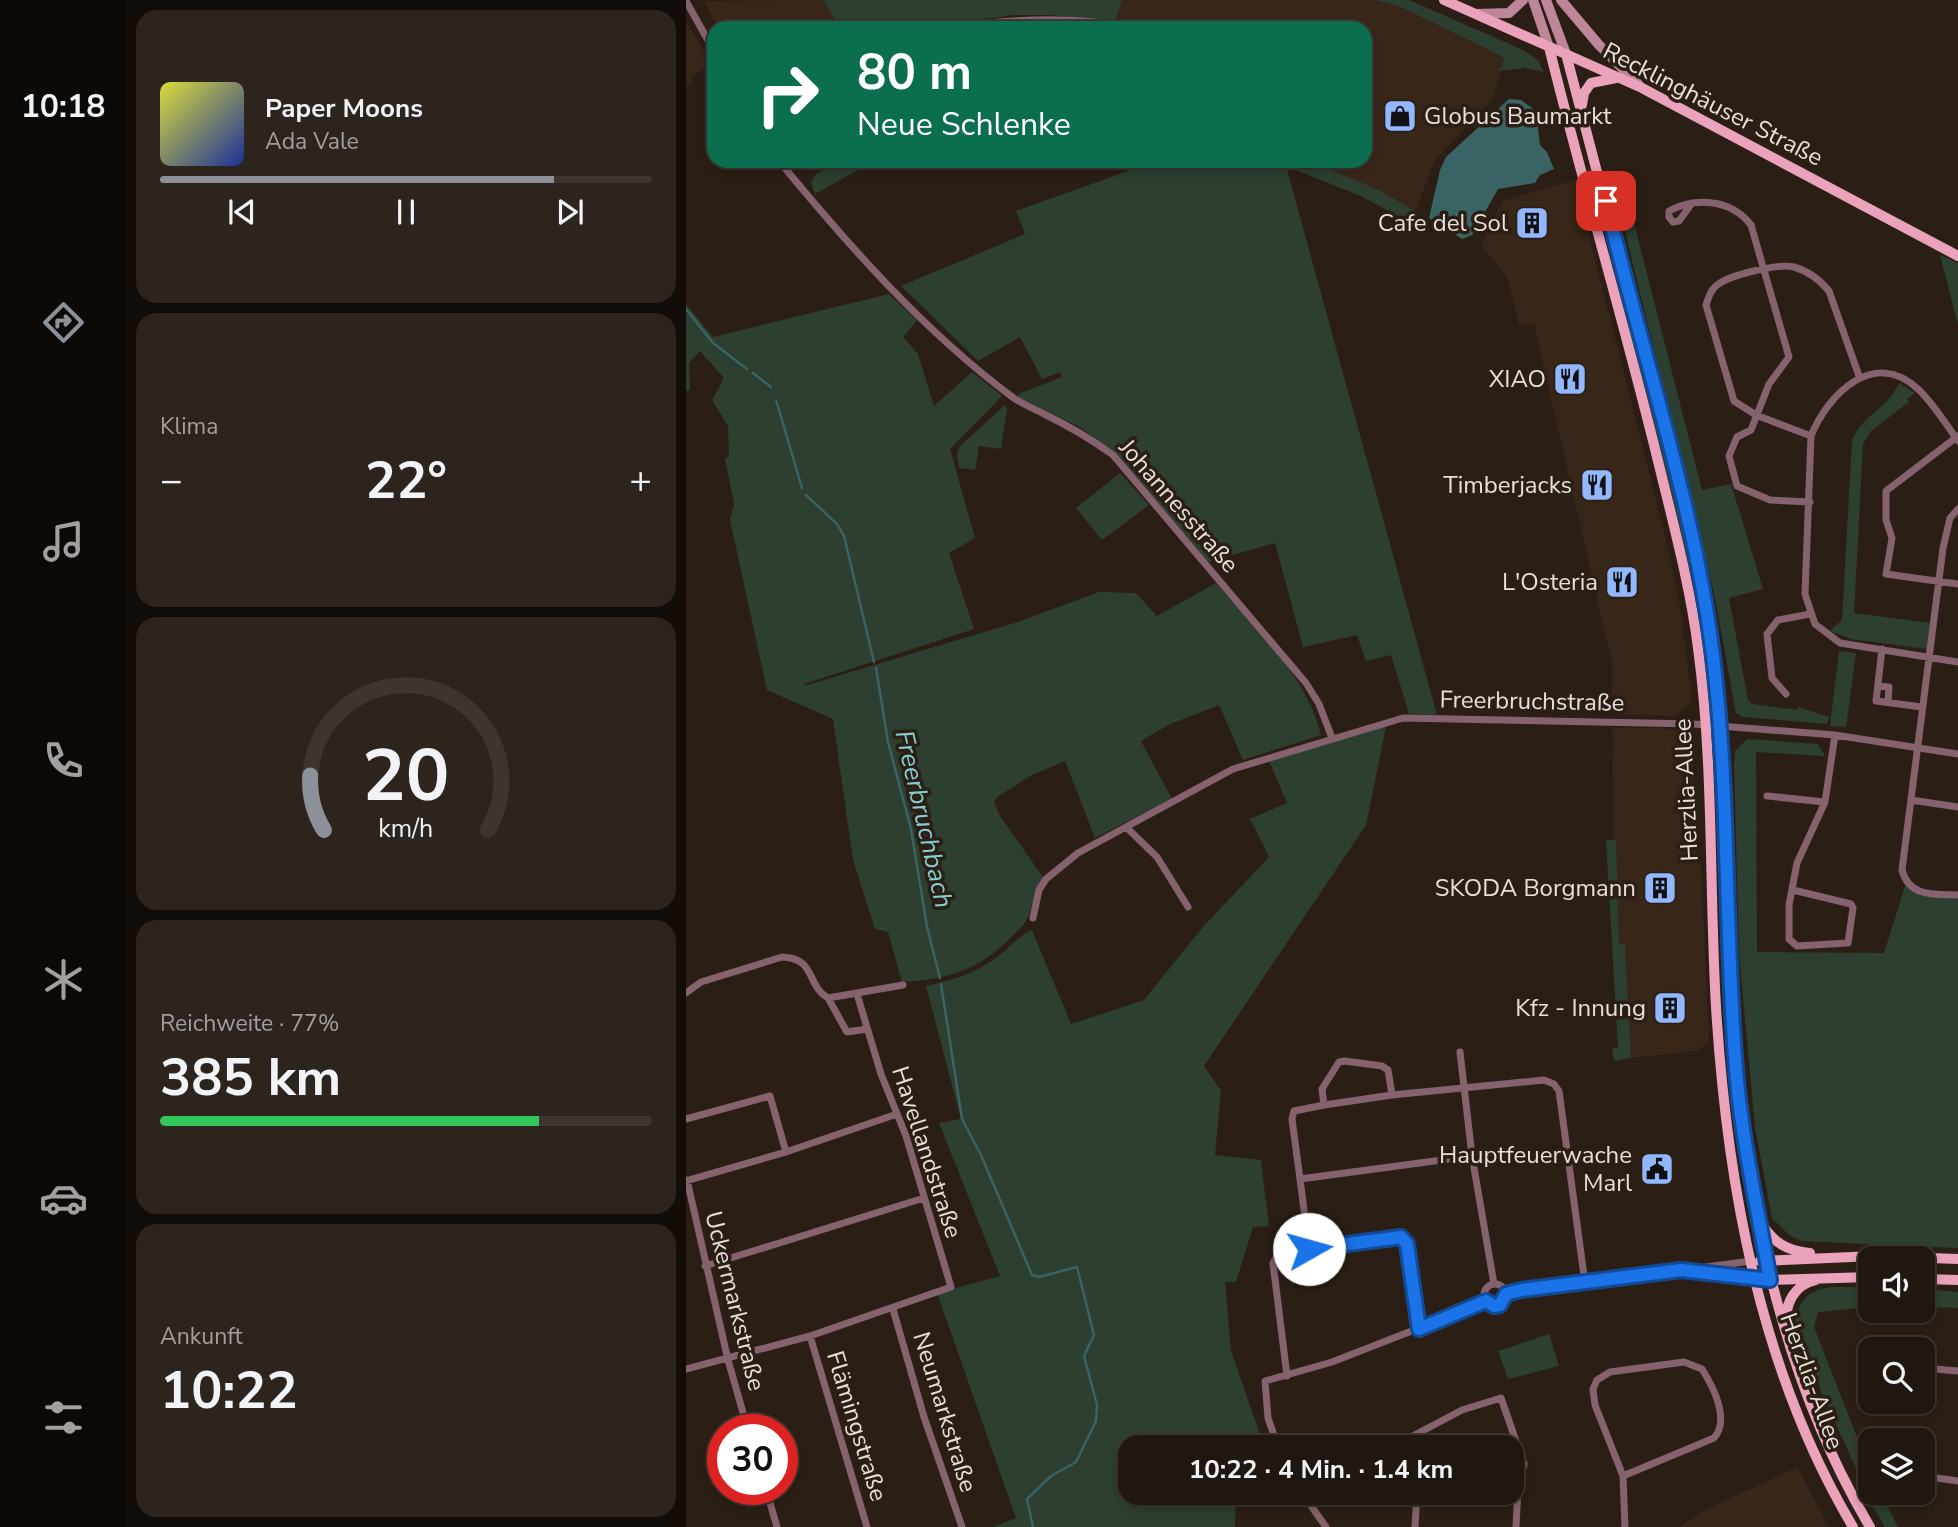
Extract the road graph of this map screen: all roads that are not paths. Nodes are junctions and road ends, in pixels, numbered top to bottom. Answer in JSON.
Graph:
{"nodes":[{"id":1,"x":1444,"y":0,"type":"edge"},
{"id":2,"x":1523,"y":0,"type":"edge"},
{"id":3,"x":1533,"y":0,"type":"edge"},
{"id":4,"x":1546,"y":0,"type":"edge"},
{"id":5,"x":1561,"y":0,"type":"edge"},
{"id":6,"x":686,"y":1,"type":"edge"},
{"id":7,"x":1477,"y":14,"type":"junction"},
{"id":8,"x":1025,"y":21,"type":"edge"},
{"id":9,"x":1058,"y":21,"type":"edge"},
{"id":10,"x":707,"y":38,"type":"edge"},
{"id":11,"x":1549,"y":47,"type":"junction"},
{"id":12,"x":1566,"y":54,"type":"junction"},
{"id":13,"x":1619,"y":77,"type":"junction"},
{"id":14,"x":1642,"y":88,"type":"junction"},
{"id":15,"x":1582,"y":115,"type":"junction"},
{"id":16,"x":785,"y":168,"type":"edge"},
{"id":17,"x":1692,"y":203,"type":"dead end"},
{"id":18,"x":1958,"y":256,"type":"edge"},
{"id":19,"x":1762,"y":270,"type":"junction"},
{"id":20,"x":1859,"y":376,"type":"junction"},
{"id":21,"x":1756,"y":415,"type":"junction"},
{"id":22,"x":1811,"y":436,"type":"junction"},
{"id":23,"x":1957,"y":438,"type":"edge"},
{"id":24,"x":1810,"y":502,"type":"junction"},
{"id":25,"x":1958,"y":509,"type":"edge"},
{"id":26,"x":1940,"y":582,"type":"junction"},
{"id":27,"x":1958,"y":584,"type":"edge"},
{"id":28,"x":1810,"y":614,"type":"junction"},
{"id":29,"x":1882,"y":649,"type":"junction"},
{"id":30,"x":1929,"y":656,"type":"junction"},
{"id":31,"x":1958,"y":662,"type":"edge"},
{"id":32,"x":1786,"y":694,"type":"dead end"},
{"id":33,"x":1922,"y":707,"type":"junction"},
{"id":34,"x":1704,"y":725,"type":"junction"},
{"id":35,"x":1721,"y":727,"type":"junction"},
{"id":36,"x":1835,"y":735,"type":"junction"},
{"id":37,"x":1332,"y":738,"type":"junction"},
{"id":38,"x":1916,"y":748,"type":"junction"},
{"id":39,"x":1958,"y":754,"type":"edge"},
{"id":40,"x":1767,"y":796,"type":"dead end"},
{"id":41,"x":1910,"y":800,"type":"junction"},
{"id":42,"x":1825,"y":802,"type":"junction"},
{"id":43,"x":1958,"y":807,"type":"edge"},
{"id":44,"x":1127,"y":828,"type":"junction"},
{"id":45,"x":1793,"y":891,"type":"junction"},
{"id":46,"x":1958,"y":895,"type":"edge"},
{"id":47,"x":1188,"y":907,"type":"dead end"},
{"id":48,"x":1033,"y":918,"type":"dead end"},
{"id":49,"x":902,"y":985,"type":"dead end"},
{"id":50,"x":686,"y":993,"type":"edge"},
{"id":51,"x":857,"y":994,"type":"junction"},
{"id":52,"x":828,"y":998,"type":"junction"},
{"id":53,"x":867,"y":1029,"type":"junction"},
{"id":54,"x":1460,"y":1052,"type":"dead end"},
{"id":55,"x":1463,"y":1089,"type":"junction"},
{"id":56,"x":1392,"y":1095,"type":"junction"},
{"id":57,"x":1324,"y":1105,"type":"junction"},
{"id":58,"x":897,"y":1114,"type":"junction"},
{"id":59,"x":686,"y":1119,"type":"edge"},
{"id":60,"x":786,"y":1152,"type":"junction"},
{"id":61,"x":1472,"y":1156,"type":"junction"},
{"id":62,"x":1300,"y":1179,"type":"junction"},
{"id":63,"x":686,"y":1180,"type":"edge"},
{"id":64,"x":924,"y":1198,"type":"junction"},
{"id":65,"x":1757,"y":1218,"type":"junction"},
{"id":66,"x":1309,"y":1249,"type":"junction"},
{"id":67,"x":1858,"y":1257,"type":"edge"},
{"id":68,"x":1858,"y":1257,"type":"edge"},
{"id":69,"x":1935,"y":1259,"type":"edge"},
{"id":70,"x":1958,"y":1259,"type":"edge"},
{"id":71,"x":1751,"y":1261,"type":"junction"},
{"id":72,"x":1766,"y":1261,"type":"junction"},
{"id":73,"x":705,"y":1266,"type":"junction"},
{"id":74,"x":1681,"y":1270,"type":"junction"},
{"id":75,"x":1830,"y":1276,"type":"junction"},
{"id":76,"x":1858,"y":1277,"type":"edge"},
{"id":77,"x":1935,"y":1279,"type":"edge"},
{"id":78,"x":1755,"y":1280,"type":"junction"},
{"id":79,"x":1770,"y":1280,"type":"junction"},
{"id":80,"x":1958,"y":1280,"type":"edge"},
{"id":81,"x":1585,"y":1283,"type":"junction"},
{"id":82,"x":1494,"y":1284,"type":"junction"},
{"id":83,"x":1506,"y":1294,"type":"junction"},
{"id":84,"x":1486,"y":1301,"type":"junction"},
{"id":85,"x":893,"y":1309,"type":"junction"},
{"id":86,"x":1419,"y":1329,"type":"junction"},
{"id":87,"x":810,"y":1336,"type":"junction"},
{"id":88,"x":1789,"y":1346,"type":"junction"},
{"id":89,"x":728,"y":1360,"type":"junction"},
{"id":90,"x":686,"y":1369,"type":"edge"},
{"id":91,"x":1935,"y":1369,"type":"edge"},
{"id":92,"x":1958,"y":1371,"type":"edge"},
{"id":93,"x":1287,"y":1376,"type":"junction"},
{"id":94,"x":743,"y":1414,"type":"edge"},
{"id":95,"x":1272,"y":1435,"type":"edge"},
{"id":96,"x":1418,"y":1435,"type":"edge"},
{"id":97,"x":1514,"y":1435,"type":"edge"},
{"id":98,"x":1623,"y":1476,"type":"junction"},
{"id":99,"x":1935,"y":1477,"type":"edge"},
{"id":100,"x":1958,"y":1480,"type":"edge"},
{"id":101,"x":771,"y":1505,"type":"edge"},
{"id":102,"x":1310,"y":1505,"type":"edge"},
{"id":103,"x":1416,"y":1505,"type":"edge"},
{"id":104,"x":1517,"y":1505,"type":"edge"},
{"id":105,"x":777,"y":1527,"type":"edge"},
{"id":106,"x":867,"y":1527,"type":"edge"},
{"id":107,"x":962,"y":1527,"type":"edge"},
{"id":108,"x":1326,"y":1527,"type":"edge"},
{"id":109,"x":1415,"y":1527,"type":"edge"},
{"id":110,"x":1516,"y":1527,"type":"edge"},
{"id":111,"x":1625,"y":1527,"type":"edge"},
{"id":112,"x":1853,"y":1527,"type":"edge"},
{"id":113,"x":1870,"y":1527,"type":"edge"}],
"edges":[{"from":1,"to":7,"type":"main road","name":"Recklinghäuser Straße"},
{"from":2,"to":7,"type":"main road"},
{"from":3,"to":11,"type":"main road"},
{"from":4,"to":12,"type":"main road"},
{"from":5,"to":14,"type":"main road"},
{"from":6,"to":10,"type":"street"},
{"from":7,"to":11,"type":"main road","name":"Recklinghäuser Straße"},
{"from":8,"to":9,"type":"street"},
{"from":11,"to":12,"type":"main road","name":"Recklinghäuser Straße"},
{"from":11,"to":34,"type":"main road","name":"Herzlia-Allee"},
{"from":12,"to":13,"type":"main road","name":"Recklinghäuser Straße"},
{"from":12,"to":15,"type":"main road","name":"Herzlia-Allee"},
{"from":13,"to":14,"type":"main road","name":"Recklinghäuser Straße"},
{"from":13,"to":15,"type":"main road"},
{"from":14,"to":18,"type":"main road","name":"Recklinghäuser Straße"},
{"from":15,"to":35,"type":"main road","name":"Herzlia-Allee"},
{"from":16,"to":37,"type":"street","name":"Johannesstraße"},
{"from":17,"to":19,"type":"street"},
{"from":19,"to":20,"type":"street"},
{"from":19,"to":21,"type":"street"},
{"from":19,"to":21,"type":"street"},
{"from":20,"to":22,"type":"street"},
{"from":20,"to":23,"type":"street"},
{"from":21,"to":22,"type":"street"},
{"from":21,"to":24,"type":"street"},
{"from":22,"to":24,"type":"street"},
{"from":23,"to":26,"type":"street"},
{"from":24,"to":28,"type":"street"},
{"from":25,"to":26,"type":"street"},
{"from":26,"to":27,"type":"street"},
{"from":26,"to":30,"type":"street"},
{"from":28,"to":29,"type":"street"},
{"from":28,"to":32,"type":"street"},
{"from":29,"to":30,"type":"street"},
{"from":29,"to":33,"type":"street"},
{"from":30,"to":31,"type":"street"},
{"from":30,"to":33,"type":"street"},
{"from":33,"to":38,"type":"street"},
{"from":34,"to":35,"type":"street","name":"Freerbruchstraße"},
{"from":34,"to":37,"type":"street","name":"Freerbruchstraße"},
{"from":34,"to":71,"type":"main road","name":"Herzlia-Allee"},
{"from":35,"to":36,"type":"street","name":"Freerbruchstraße"},
{"from":35,"to":65,"type":"main road","name":"Herzlia-Allee"},
{"from":36,"to":38,"type":"street","name":"Freerbruchstraße"},
{"from":36,"to":42,"type":"street"},
{"from":37,"to":44,"type":"street","name":"Freerbruchstraße"},
{"from":38,"to":39,"type":"street","name":"Freerbruchstraße"},
{"from":38,"to":41,"type":"street"},
{"from":40,"to":42,"type":"street"},
{"from":41,"to":43,"type":"street"},
{"from":41,"to":46,"type":"street"},
{"from":42,"to":45,"type":"street"},
{"from":44,"to":47,"type":"street"},
{"from":44,"to":48,"type":"street","name":"Freerbruchstraße"},
{"from":45,"to":45,"type":"street"},
{"from":49,"to":51,"type":"street"},
{"from":50,"to":52,"type":"street"},
{"from":51,"to":52,"type":"street"},
{"from":51,"to":53,"type":"street","name":"Havellandstraße"},
{"from":52,"to":53,"type":"street"},
{"from":53,"to":58,"type":"street","name":"Havellandstraße"},
{"from":54,"to":55,"type":"street"},
{"from":55,"to":56,"type":"street"},
{"from":55,"to":61,"type":"street"},
{"from":55,"to":81,"type":"street"},
{"from":56,"to":57,"type":"street"},
{"from":56,"to":57,"type":"street"},
{"from":57,"to":62,"type":"street"},
{"from":58,"to":60,"type":"street"},
{"from":58,"to":64,"type":"street","name":"Havellandstraße"},
{"from":59,"to":60,"type":"street"},
{"from":60,"to":63,"type":"street"},
{"from":61,"to":62,"type":"street"},
{"from":61,"to":82,"type":"street"},
{"from":62,"to":66,"type":"street"},
{"from":63,"to":73,"type":"street","name":"Uckermarkstraße"},
{"from":64,"to":73,"type":"street"},
{"from":64,"to":85,"type":"street","name":"Havellandstraße"},
{"from":65,"to":67,"type":"main road"},
{"from":65,"to":72,"type":"main road","name":"Herzlia-Allee"},
{"from":66,"to":86,"type":"street"},
{"from":66,"to":93,"type":"street"},
{"from":68,"to":72,"type":"main road"},
{"from":69,"to":70,"type":"main road"},
{"from":71,"to":72,"type":"main road"},
{"from":71,"to":74,"type":"street"},
{"from":71,"to":78,"type":"main road","name":"Herzlia-Allee"},
{"from":72,"to":79,"type":"main road","name":"Herzlia-Allee"},
{"from":73,"to":89,"type":"street","name":"Uckermarkstraße"},
{"from":74,"to":78,"type":"street"},
{"from":74,"to":81,"type":"street"},
{"from":75,"to":76,"type":"main road"},
{"from":75,"to":79,"type":"main road"},
{"from":75,"to":88,"type":"main road"},
{"from":77,"to":80,"type":"main road"},
{"from":78,"to":79,"type":"main road"},
{"from":78,"to":112,"type":"main road","name":"Herzlia-Allee"},
{"from":79,"to":88,"type":"main road","name":"Herzlia-Allee"},
{"from":81,"to":83,"type":"street"},
{"from":82,"to":83,"type":"street"},
{"from":82,"to":84,"type":"street"},
{"from":83,"to":84,"type":"street"},
{"from":84,"to":86,"type":"street"},
{"from":85,"to":87,"type":"street"},
{"from":85,"to":107,"type":"street","name":"Neumarkstraße"},
{"from":86,"to":93,"type":"street"},
{"from":87,"to":89,"type":"street"},
{"from":87,"to":106,"type":"street","name":"Flämingstraße"},
{"from":88,"to":113,"type":"main road","name":"Herzlia-Allee"},
{"from":89,"to":90,"type":"street"},
{"from":89,"to":94,"type":"street","name":"Uckermarkstraße"},
{"from":91,"to":92,"type":"street"},
{"from":93,"to":95,"type":"street"},
{"from":96,"to":97,"type":"street"},
{"from":98,"to":98,"type":"street"},
{"from":98,"to":111,"type":"street"},
{"from":99,"to":100,"type":"street"},
{"from":101,"to":105,"type":"street"},
{"from":102,"to":108,"type":"street"},
{"from":103,"to":109,"type":"street"},
{"from":104,"to":110,"type":"street"}]}
